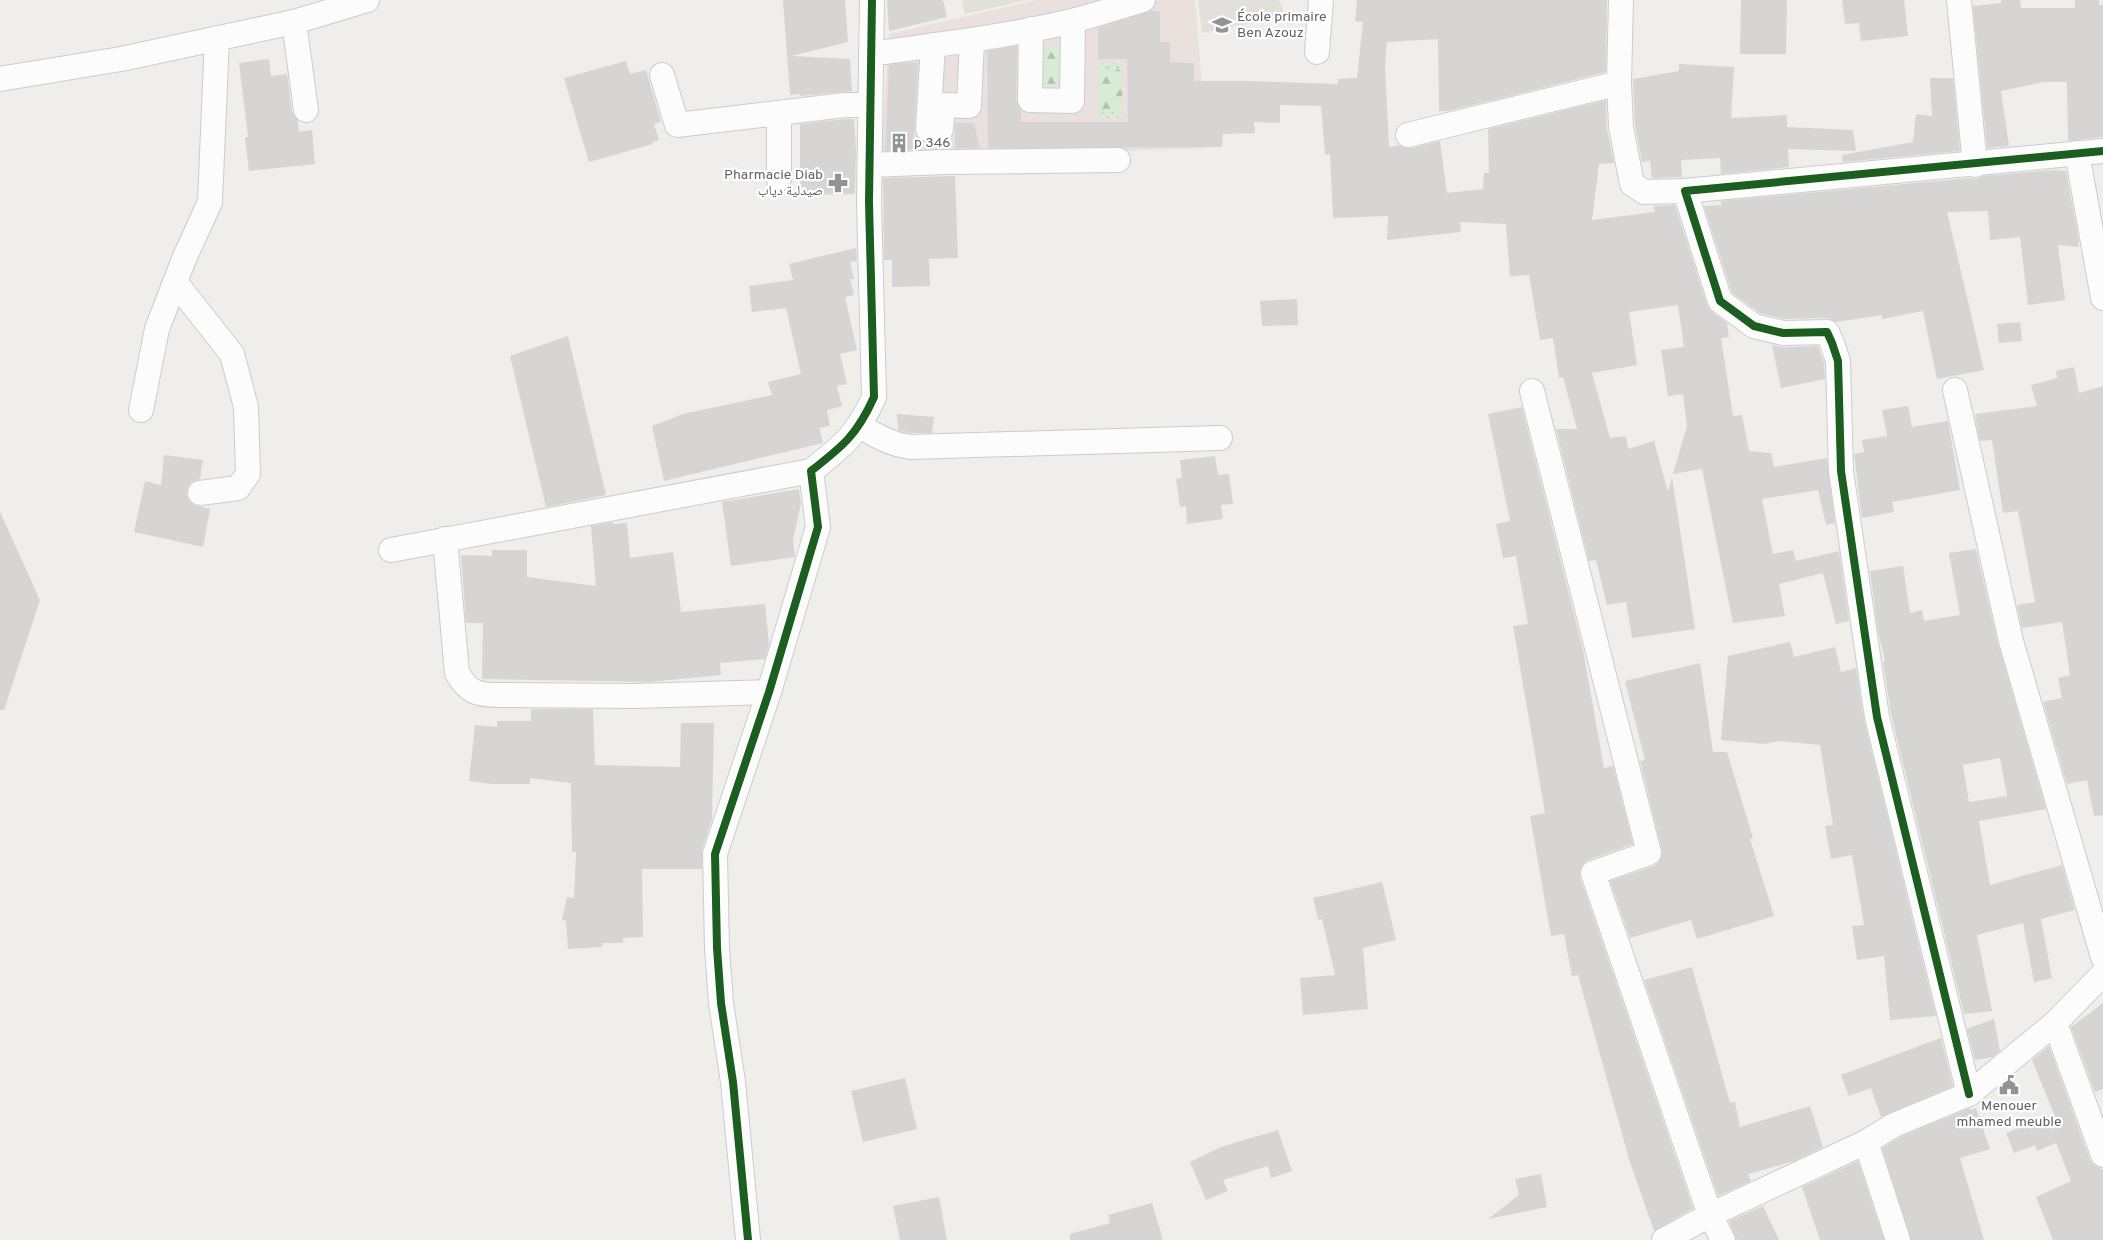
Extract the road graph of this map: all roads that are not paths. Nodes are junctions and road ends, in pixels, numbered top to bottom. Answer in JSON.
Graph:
{"nodes":[{"id":1,"x":367,"y":0,"type":"edge"},
{"id":2,"x":872,"y":0,"type":"edge"},
{"id":3,"x":1142,"y":0,"type":"edge"},
{"id":4,"x":1321,"y":0,"type":"edge"},
{"id":5,"x":1621,"y":0,"type":"edge"},
{"id":6,"x":1959,"y":0,"type":"edge"},
{"id":7,"x":1073,"y":21,"type":"junction"},
{"id":8,"x":294,"y":22,"type":"junction"},
{"id":9,"x":1031,"y":29,"type":"junction"},
{"id":10,"x":217,"y":38,"type":"junction"},
{"id":11,"x":972,"y":40,"type":"junction"},
{"id":12,"x":932,"y":45,"type":"junction"},
{"id":13,"x":1317,"y":52,"type":"dead end"},
{"id":14,"x":871,"y":54,"type":"junction"},
{"id":15,"x":662,"y":75,"type":"dead end"},
{"id":16,"x":0,"y":79,"type":"edge"},
{"id":17,"x":1619,"y":83,"type":"junction"},
{"id":18,"x":870,"y":105,"type":"junction"},
{"id":19,"x":306,"y":110,"type":"dead end"},
{"id":20,"x":779,"y":114,"type":"junction"},
{"id":21,"x":1408,"y":135,"type":"dead end"},
{"id":22,"x":2103,"y":151,"type":"edge"},
{"id":23,"x":2077,"y":153,"type":"junction"},
{"id":24,"x":1118,"y":160,"type":"dead end"},
{"id":25,"x":870,"y":165,"type":"junction"},
{"id":26,"x":1974,"y":165,"type":"junction"},
{"id":27,"x":779,"y":179,"type":"dead end"},
{"id":28,"x":1685,"y":191,"type":"junction"},
{"id":29,"x":175,"y":282,"type":"junction"},
{"id":30,"x":2103,"y":298,"type":"edge"},
{"id":31,"x":1532,"y":390,"type":"dead end"},
{"id":32,"x":1955,"y":390,"type":"dead end"},
{"id":33,"x":141,"y":410,"type":"dead end"},
{"id":34,"x":860,"y":425,"type":"junction"},
{"id":35,"x":1220,"y":438,"type":"dead end"},
{"id":36,"x":811,"y":471,"type":"junction"},
{"id":37,"x":200,"y":493,"type":"dead end"},
{"id":38,"x":445,"y":539,"type":"junction"},
{"id":39,"x":391,"y":550,"type":"dead end"},
{"id":40,"x":769,"y":692,"type":"junction"},
{"id":41,"x":2103,"y":957,"type":"edge"},
{"id":42,"x":2103,"y":974,"type":"edge"},
{"id":43,"x":2055,"y":1023,"type":"junction"},
{"id":44,"x":1969,"y":1094,"type":"junction"},
{"id":45,"x":1866,"y":1142,"type":"junction"},
{"id":46,"x":2103,"y":1154,"type":"edge"},
{"id":47,"x":1710,"y":1215,"type":"junction"},
{"id":48,"x":748,"y":1240,"type":"edge"},
{"id":49,"x":1664,"y":1240,"type":"edge"},
{"id":50,"x":1723,"y":1240,"type":"edge"},
{"id":51,"x":1898,"y":1240,"type":"edge"}],
"edges":[{"from":1,"to":8,"type":"street"},
{"from":2,"to":14,"type":"street"},
{"from":3,"to":7,"type":"street"},
{"from":4,"to":13,"type":"street"},
{"from":5,"to":17,"type":"street"},
{"from":6,"to":26,"type":"street"},
{"from":7,"to":9,"type":"street"},
{"from":7,"to":9,"type":"street"},
{"from":8,"to":10,"type":"street"},
{"from":8,"to":19,"type":"street"},
{"from":9,"to":11,"type":"street"},
{"from":10,"to":16,"type":"street"},
{"from":10,"to":29,"type":"street"},
{"from":11,"to":12,"type":"street"},
{"from":11,"to":12,"type":"street"},
{"from":12,"to":14,"type":"street"},
{"from":14,"to":18,"type":"street"},
{"from":15,"to":20,"type":"street"},
{"from":17,"to":21,"type":"street"},
{"from":17,"to":28,"type":"street"},
{"from":18,"to":20,"type":"street"},
{"from":18,"to":25,"type":"street"},
{"from":20,"to":27,"type":"street"},
{"from":22,"to":23,"type":"street"},
{"from":23,"to":26,"type":"street"},
{"from":23,"to":30,"type":"street"},
{"from":24,"to":25,"type":"street"},
{"from":25,"to":34,"type":"street"},
{"from":26,"to":28,"type":"street"},
{"from":28,"to":44,"type":"street"},
{"from":29,"to":33,"type":"street"},
{"from":29,"to":37,"type":"street"},
{"from":31,"to":47,"type":"street"},
{"from":32,"to":41,"type":"street"},
{"from":34,"to":35,"type":"street"},
{"from":34,"to":36,"type":"street"},
{"from":36,"to":38,"type":"street"},
{"from":36,"to":40,"type":"street"},
{"from":38,"to":39,"type":"street"},
{"from":38,"to":40,"type":"street"},
{"from":40,"to":48,"type":"street"},
{"from":42,"to":43,"type":"street"},
{"from":43,"to":44,"type":"street"},
{"from":43,"to":46,"type":"street"},
{"from":44,"to":45,"type":"street"},
{"from":45,"to":47,"type":"street"},
{"from":45,"to":51,"type":"street"},
{"from":47,"to":49,"type":"street"},
{"from":47,"to":50,"type":"street"}]}
